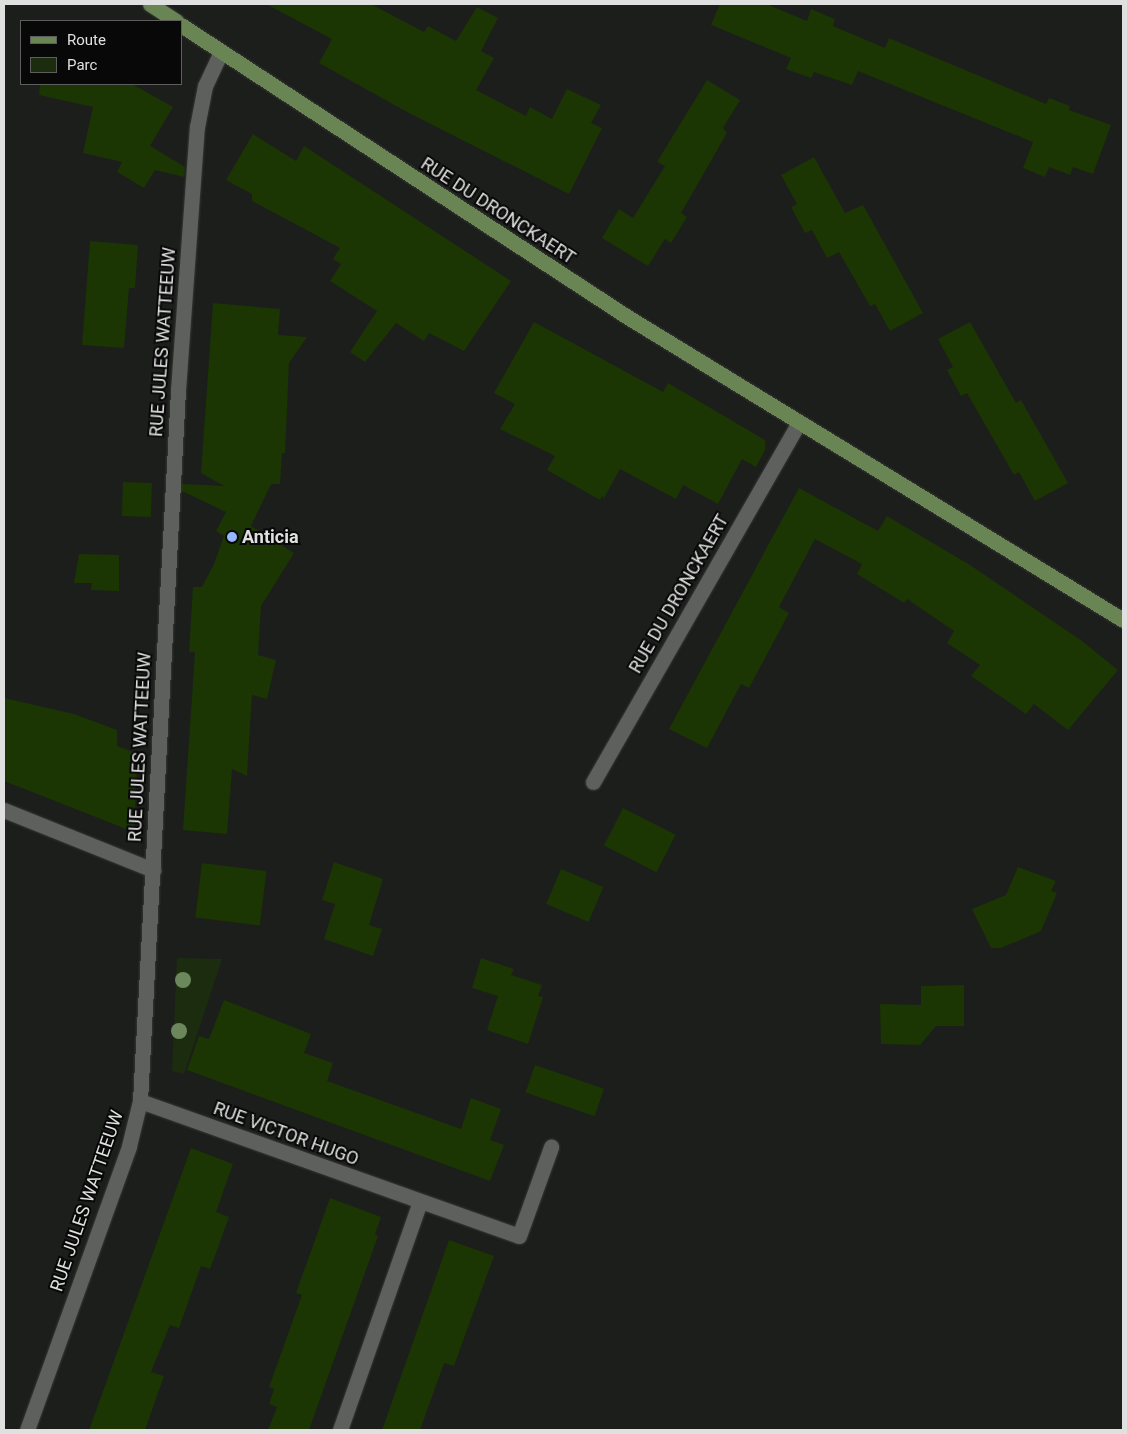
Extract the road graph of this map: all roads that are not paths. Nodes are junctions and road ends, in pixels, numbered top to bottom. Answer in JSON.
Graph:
{"nodes":[{"id":1,"x":150,"y":4,"type":"edge"},
{"id":2,"x":174,"y":20,"type":"edge"},
{"id":3,"x":182,"y":26,"type":"edge"},
{"id":4,"x":221,"y":52,"type":"junction"},
{"id":5,"x":798,"y":424,"type":"junction"},
{"id":6,"x":1123,"y":620,"type":"edge"},
{"id":7,"x":593,"y":782,"type":"dead end"},
{"id":8,"x":4,"y":810,"type":"edge"},
{"id":9,"x":153,"y":870,"type":"junction"},
{"id":10,"x":140,"y":1101,"type":"junction"},
{"id":11,"x":551,"y":1147,"type":"dead end"},
{"id":12,"x":420,"y":1202,"type":"junction"},
{"id":13,"x":27,"y":1430,"type":"edge"},
{"id":14,"x":340,"y":1430,"type":"edge"}],
"edges":[{"from":1,"to":2,"type":"main road"},
{"from":3,"to":4,"type":"main road","name":"RUE DU DRONCKAERT"},
{"from":4,"to":5,"type":"main road","name":"RUE DU DRONCKAERT"},
{"from":4,"to":9,"type":"street","name":"RUE JULES WATTEEUW"},
{"from":5,"to":6,"type":"main road","name":"RUE DU DRONCKAERT"},
{"from":5,"to":7,"type":"street","name":"RUE DU DRONCKAERT"},
{"from":8,"to":9,"type":"street"},
{"from":9,"to":10,"type":"street","name":"RUE JULES WATTEEUW"},
{"from":10,"to":12,"type":"street","name":"RUE VICTOR HUGO"},
{"from":10,"to":13,"type":"street","name":"RUE JULES WATTEEUW"},
{"from":11,"to":12,"type":"street","name":"RUE VICTOR HUGO"},
{"from":12,"to":14,"type":"street"}]}
